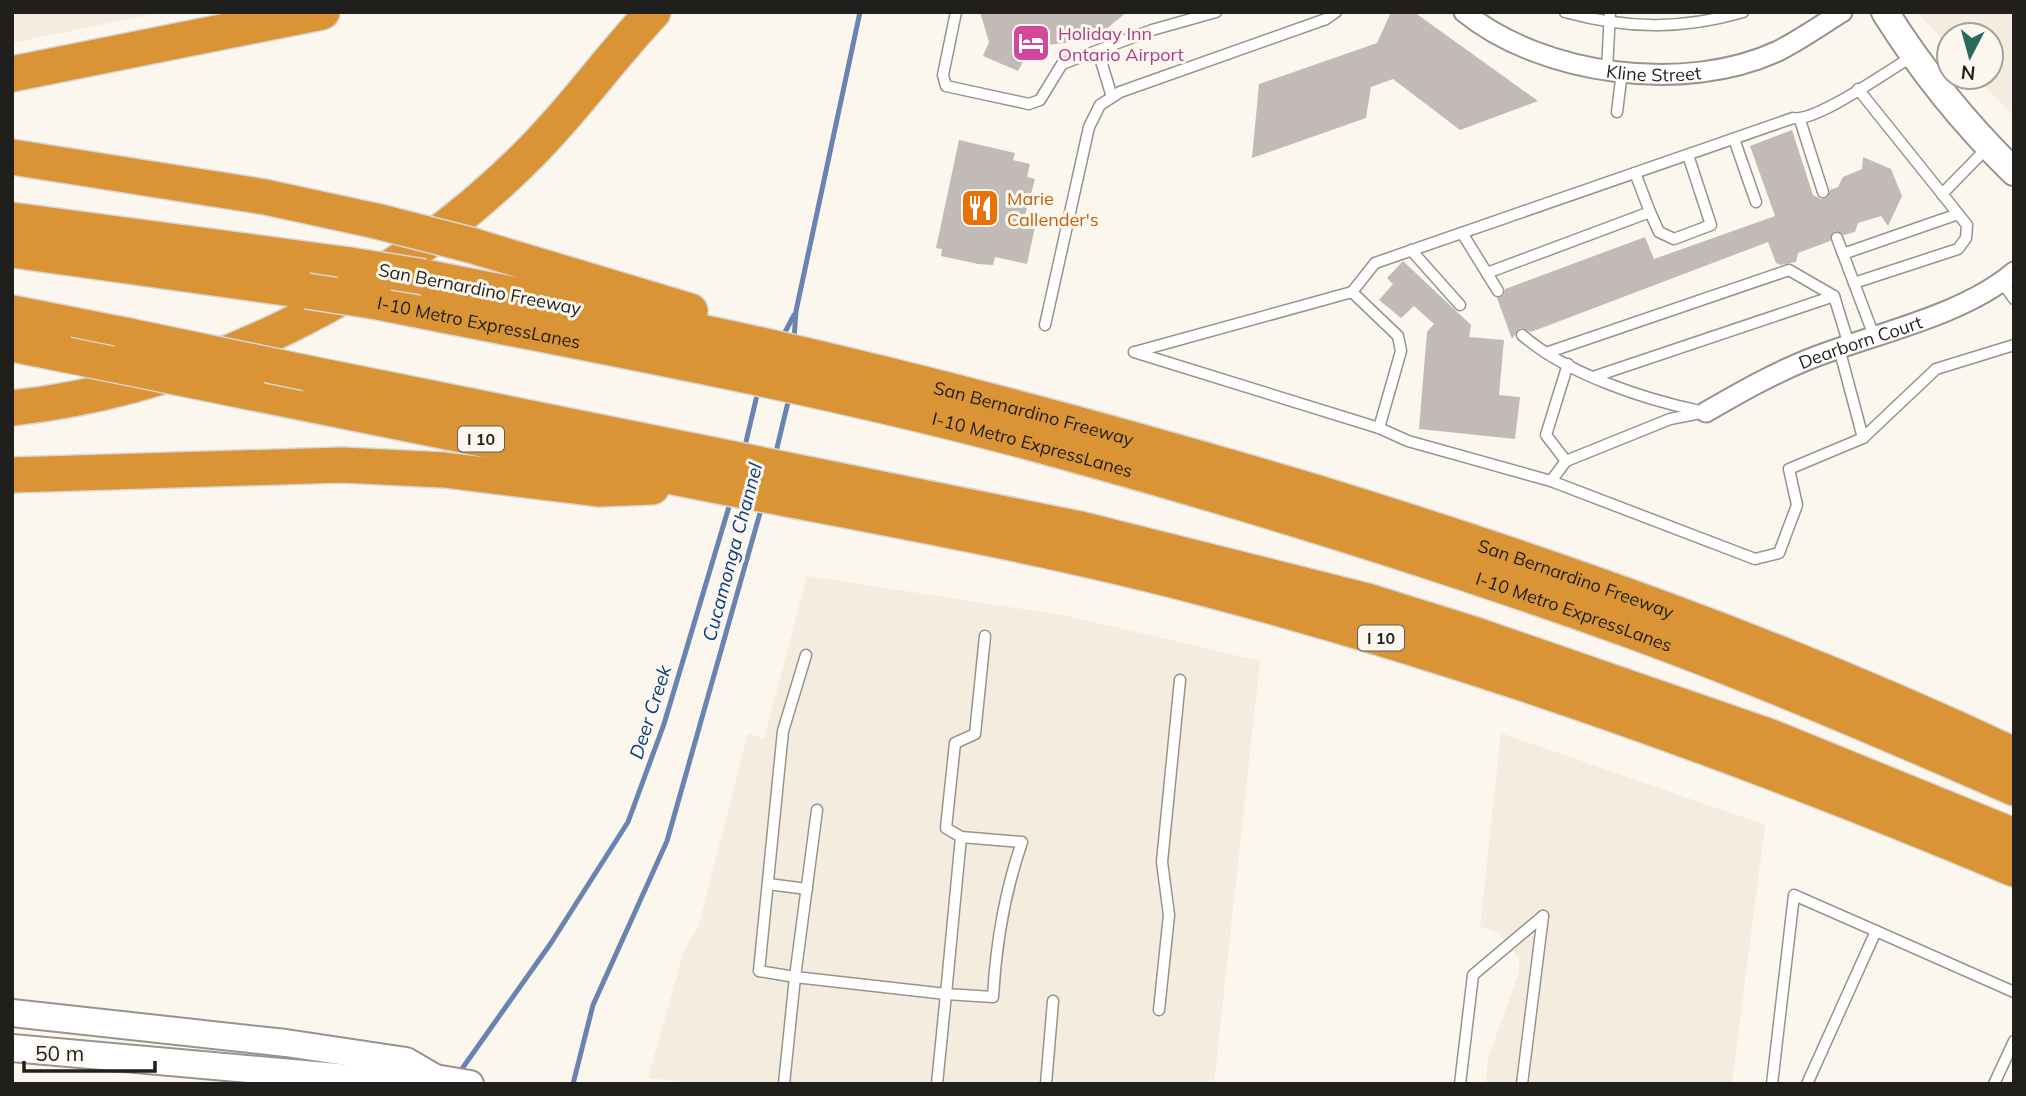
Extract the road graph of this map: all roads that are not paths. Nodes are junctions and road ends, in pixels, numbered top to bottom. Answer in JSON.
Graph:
{"nodes":[{"id":1,"x":322,"y":12,"type":"edge"},
{"id":2,"x":653,"y":12,"type":"edge"},
{"id":3,"x":956,"y":12,"type":"edge"},
{"id":4,"x":1216,"y":12,"type":"edge"},
{"id":5,"x":1336,"y":12,"type":"edge"},
{"id":6,"x":1464,"y":12,"type":"edge"},
{"id":7,"x":1565,"y":12,"type":"edge"},
{"id":8,"x":1609,"y":12,"type":"edge"},
{"id":9,"x":1743,"y":12,"type":"edge"},
{"id":10,"x":1842,"y":12,"type":"edge"},
{"id":11,"x":1885,"y":12,"type":"edge"},
{"id":12,"x":1609,"y":24,"type":"junction"},
{"id":13,"x":1098,"y":51,"type":"junction"},
{"id":14,"x":1913,"y":56,"type":"junction"},
{"id":15,"x":1614,"y":71,"type":"junction"},
{"id":16,"x":12,"y":74,"type":"edge"},
{"id":17,"x":1858,"y":89,"type":"junction"},
{"id":18,"x":1112,"y":97,"type":"junction"},
{"id":19,"x":1617,"y":112,"type":"dead end"},
{"id":20,"x":1800,"y":120,"type":"junction"},
{"id":21,"x":1734,"y":139,"type":"junction"},
{"id":22,"x":1988,"y":146,"type":"junction"},
{"id":23,"x":1688,"y":155,"type":"junction"},
{"id":24,"x":12,"y":157,"type":"edge"},
{"id":25,"x":2014,"y":172,"type":"edge"},
{"id":26,"x":1635,"y":173,"type":"junction"},
{"id":27,"x":1823,"y":192,"type":"dead end"},
{"id":28,"x":1942,"y":194,"type":"junction"},
{"id":29,"x":1756,"y":202,"type":"dead end"},
{"id":30,"x":1650,"y":212,"type":"junction"},
{"id":31,"x":1958,"y":214,"type":"junction"},
{"id":32,"x":12,"y":220,"type":"edge"},
{"id":33,"x":1462,"y":233,"type":"junction"},
{"id":34,"x":1837,"y":238,"type":"dead end"},
{"id":35,"x":12,"y":250,"type":"edge"},
{"id":36,"x":1411,"y":250,"type":"junction"},
{"id":37,"x":1843,"y":254,"type":"junction"},
{"id":38,"x":1487,"y":273,"type":"junction"},
{"id":39,"x":2008,"y":277,"type":"edge"},
{"id":40,"x":1854,"y":283,"type":"junction"},
{"id":41,"x":1498,"y":291,"type":"dead end"},
{"id":42,"x":1352,"y":292,"type":"junction"},
{"id":43,"x":1834,"y":296,"type":"junction"},
{"id":44,"x":2014,"y":299,"type":"edge"},
{"id":45,"x":1460,"y":306,"type":"dead end"},
{"id":46,"x":12,"y":313,"type":"edge"},
{"id":47,"x":1045,"y":325,"type":"dead end"},
{"id":48,"x":1522,"y":335,"type":"dead end"},
{"id":49,"x":1874,"y":336,"type":"junction"},
{"id":50,"x":12,"y":344,"type":"edge"},
{"id":51,"x":2014,"y":345,"type":"edge"},
{"id":52,"x":1844,"y":346,"type":"junction"},
{"id":53,"x":748,"y":347,"type":"junction"},
{"id":54,"x":1546,"y":353,"type":"junction"},
{"id":55,"x":821,"y":364,"type":"junction"},
{"id":56,"x":1568,"y":364,"type":"junction"},
{"id":57,"x":1596,"y":376,"type":"junction"},
{"id":58,"x":12,"y":408,"type":"edge"},
{"id":59,"x":1706,"y":412,"type":"junction"},
{"id":60,"x":1379,"y":428,"type":"junction"},
{"id":61,"x":1863,"y":438,"type":"junction"},
{"id":62,"x":1566,"y":461,"type":"junction"},
{"id":63,"x":717,"y":470,"type":"junction"},
{"id":64,"x":12,"y":475,"type":"edge"},
{"id":65,"x":1551,"y":481,"type":"junction"},
{"id":66,"x":793,"y":485,"type":"junction"},
{"id":67,"x":985,"y":636,"type":"dead end"},
{"id":68,"x":806,"y":655,"type":"dead end"},
{"id":69,"x":1180,"y":680,"type":"dead end"},
{"id":70,"x":1927,"y":714,"type":"junction"},
{"id":71,"x":2014,"y":732,"type":"edge"},
{"id":72,"x":2014,"y":755,"type":"edge"},
{"id":73,"x":2014,"y":788,"type":"edge"},
{"id":74,"x":817,"y":810,"type":"dead end"},
{"id":75,"x":2014,"y":836,"type":"edge"},
{"id":76,"x":961,"y":837,"type":"junction"},
{"id":77,"x":1954,"y":844,"type":"junction"},
{"id":78,"x":2014,"y":869,"type":"edge"},
{"id":79,"x":2014,"y":882,"type":"edge"},
{"id":80,"x":768,"y":884,"type":"junction"},
{"id":81,"x":807,"y":889,"type":"junction"},
{"id":82,"x":1876,"y":931,"type":"junction"},
{"id":83,"x":795,"y":977,"type":"junction"},
{"id":84,"x":2014,"y":992,"type":"edge"},
{"id":85,"x":946,"y":994,"type":"junction"},
{"id":86,"x":1053,"y":1001,"type":"dead end"},
{"id":87,"x":1159,"y":1010,"type":"dead end"},
{"id":88,"x":12,"y":1013,"type":"edge"},
{"id":89,"x":2014,"y":1041,"type":"edge"},
{"id":90,"x":12,"y":1048,"type":"edge"},
{"id":91,"x":435,"y":1078,"type":"junction"},
{"id":92,"x":470,"y":1084,"type":"edge"},
{"id":93,"x":784,"y":1084,"type":"edge"},
{"id":94,"x":937,"y":1084,"type":"edge"},
{"id":95,"x":1046,"y":1084,"type":"edge"},
{"id":96,"x":1460,"y":1084,"type":"edge"},
{"id":97,"x":1522,"y":1084,"type":"edge"},
{"id":98,"x":1772,"y":1084,"type":"edge"},
{"id":99,"x":1807,"y":1084,"type":"edge"},
{"id":100,"x":1994,"y":1084,"type":"edge"}],
"edges":[{"from":1,"to":16,"type":"highway"},
{"from":2,"to":58,"type":"highway"},
{"from":3,"to":13,"type":"lane"},
{"from":4,"to":13,"type":"lane"},
{"from":5,"to":18,"type":"lane"},
{"from":6,"to":15,"type":"street","name":"Kline Street"},
{"from":7,"to":12,"type":"lane"},
{"from":8,"to":12,"type":"lane"},
{"from":9,"to":12,"type":"lane"},
{"from":10,"to":15,"type":"street","name":"Kline Street"},
{"from":11,"to":14,"type":"main road"},
{"from":12,"to":15,"type":"lane"},
{"from":13,"to":18,"type":"lane"},
{"from":14,"to":17,"type":"lane"},
{"from":14,"to":22,"type":"main road"},
{"from":15,"to":19,"type":"lane"},
{"from":17,"to":20,"type":"lane"},
{"from":17,"to":28,"type":"lane"},
{"from":18,"to":47,"type":"lane"},
{"from":20,"to":21,"type":"lane"},
{"from":20,"to":27,"type":"lane"},
{"from":21,"to":23,"type":"lane"},
{"from":21,"to":29,"type":"lane"},
{"from":22,"to":25,"type":"main road"},
{"from":22,"to":28,"type":"lane"},
{"from":23,"to":26,"type":"lane"},
{"from":23,"to":30,"type":"lane"},
{"from":24,"to":53,"type":"highway","bridge":true},
{"from":26,"to":30,"type":"lane"},
{"from":26,"to":33,"type":"lane"},
{"from":28,"to":31,"type":"lane"},
{"from":30,"to":38,"type":"lane"},
{"from":31,"to":37,"type":"lane"},
{"from":31,"to":40,"type":"lane"},
{"from":32,"to":53,"type":"highway","name":"San Bernardino Freeway","bridge":true},
{"from":33,"to":36,"type":"lane"},
{"from":33,"to":38,"type":"lane"},
{"from":34,"to":37,"type":"lane"},
{"from":35,"to":53,"type":"highway","name":"I-10 Metro ExpressLanes","bridge":true},
{"from":36,"to":42,"type":"lane"},
{"from":36,"to":45,"type":"lane"},
{"from":37,"to":40,"type":"lane"},
{"from":38,"to":41,"type":"lane"},
{"from":39,"to":44,"type":"lane"},
{"from":39,"to":49,"type":"street","name":"Dearborn Court"},
{"from":40,"to":49,"type":"lane"},
{"from":42,"to":60,"type":"lane"},
{"from":42,"to":60,"type":"lane"},
{"from":43,"to":52,"type":"lane"},
{"from":43,"to":54,"type":"lane"},
{"from":43,"to":57,"type":"lane"},
{"from":46,"to":63,"type":"highway","bridge":true},
{"from":48,"to":54,"type":"lane"},
{"from":49,"to":52,"type":"street","name":"Dearborn Court"},
{"from":50,"to":63,"type":"highway","number":"I 10","bridge":true},
{"from":51,"to":61,"type":"lane"},
{"from":52,"to":59,"type":"street","name":"Dearborn Court"},
{"from":52,"to":61,"type":"lane"},
{"from":53,"to":55,"type":"highway","name":"San Bernardino Freeway"},
{"from":54,"to":56,"type":"lane"},
{"from":55,"to":70,"type":"highway","name":"San Bernardino Freeway"},
{"from":55,"to":73,"type":"highway","name":"I-10 Metro ExpressLanes"},
{"from":56,"to":57,"type":"lane"},
{"from":56,"to":62,"type":"lane"},
{"from":57,"to":59,"type":"lane"},
{"from":59,"to":62,"type":"lane"},
{"from":60,"to":65,"type":"lane"},
{"from":61,"to":65,"type":"lane"},
{"from":62,"to":65,"type":"lane"},
{"from":63,"to":64,"type":"highway"},
{"from":63,"to":66,"type":"highway","number":"I 10"},
{"from":66,"to":75,"type":"highway"},
{"from":66,"to":77,"type":"highway","number":"I 10"},
{"from":67,"to":76,"type":"lane"},
{"from":68,"to":80,"type":"lane"},
{"from":69,"to":87,"type":"lane"},
{"from":70,"to":71,"type":"highway"},
{"from":70,"to":72,"type":"highway","name":"San Bernardino Freeway"},
{"from":74,"to":81,"type":"lane"},
{"from":76,"to":85,"type":"lane"},
{"from":76,"to":85,"type":"lane"},
{"from":77,"to":78,"type":"highway","number":"I 10"},
{"from":77,"to":79,"type":"highway"},
{"from":80,"to":81,"type":"lane"},
{"from":80,"to":83,"type":"lane"},
{"from":81,"to":83,"type":"lane"},
{"from":82,"to":84,"type":"lane"},
{"from":82,"to":98,"type":"lane"},
{"from":82,"to":99,"type":"lane"},
{"from":83,"to":85,"type":"lane"},
{"from":83,"to":93,"type":"lane"},
{"from":85,"to":94,"type":"lane"},
{"from":86,"to":95,"type":"lane"},
{"from":88,"to":91,"type":"main road"},
{"from":89,"to":100,"type":"lane"},
{"from":90,"to":91,"type":"main road"},
{"from":91,"to":92,"type":"main road"},
{"from":96,"to":97,"type":"lane"}]}
